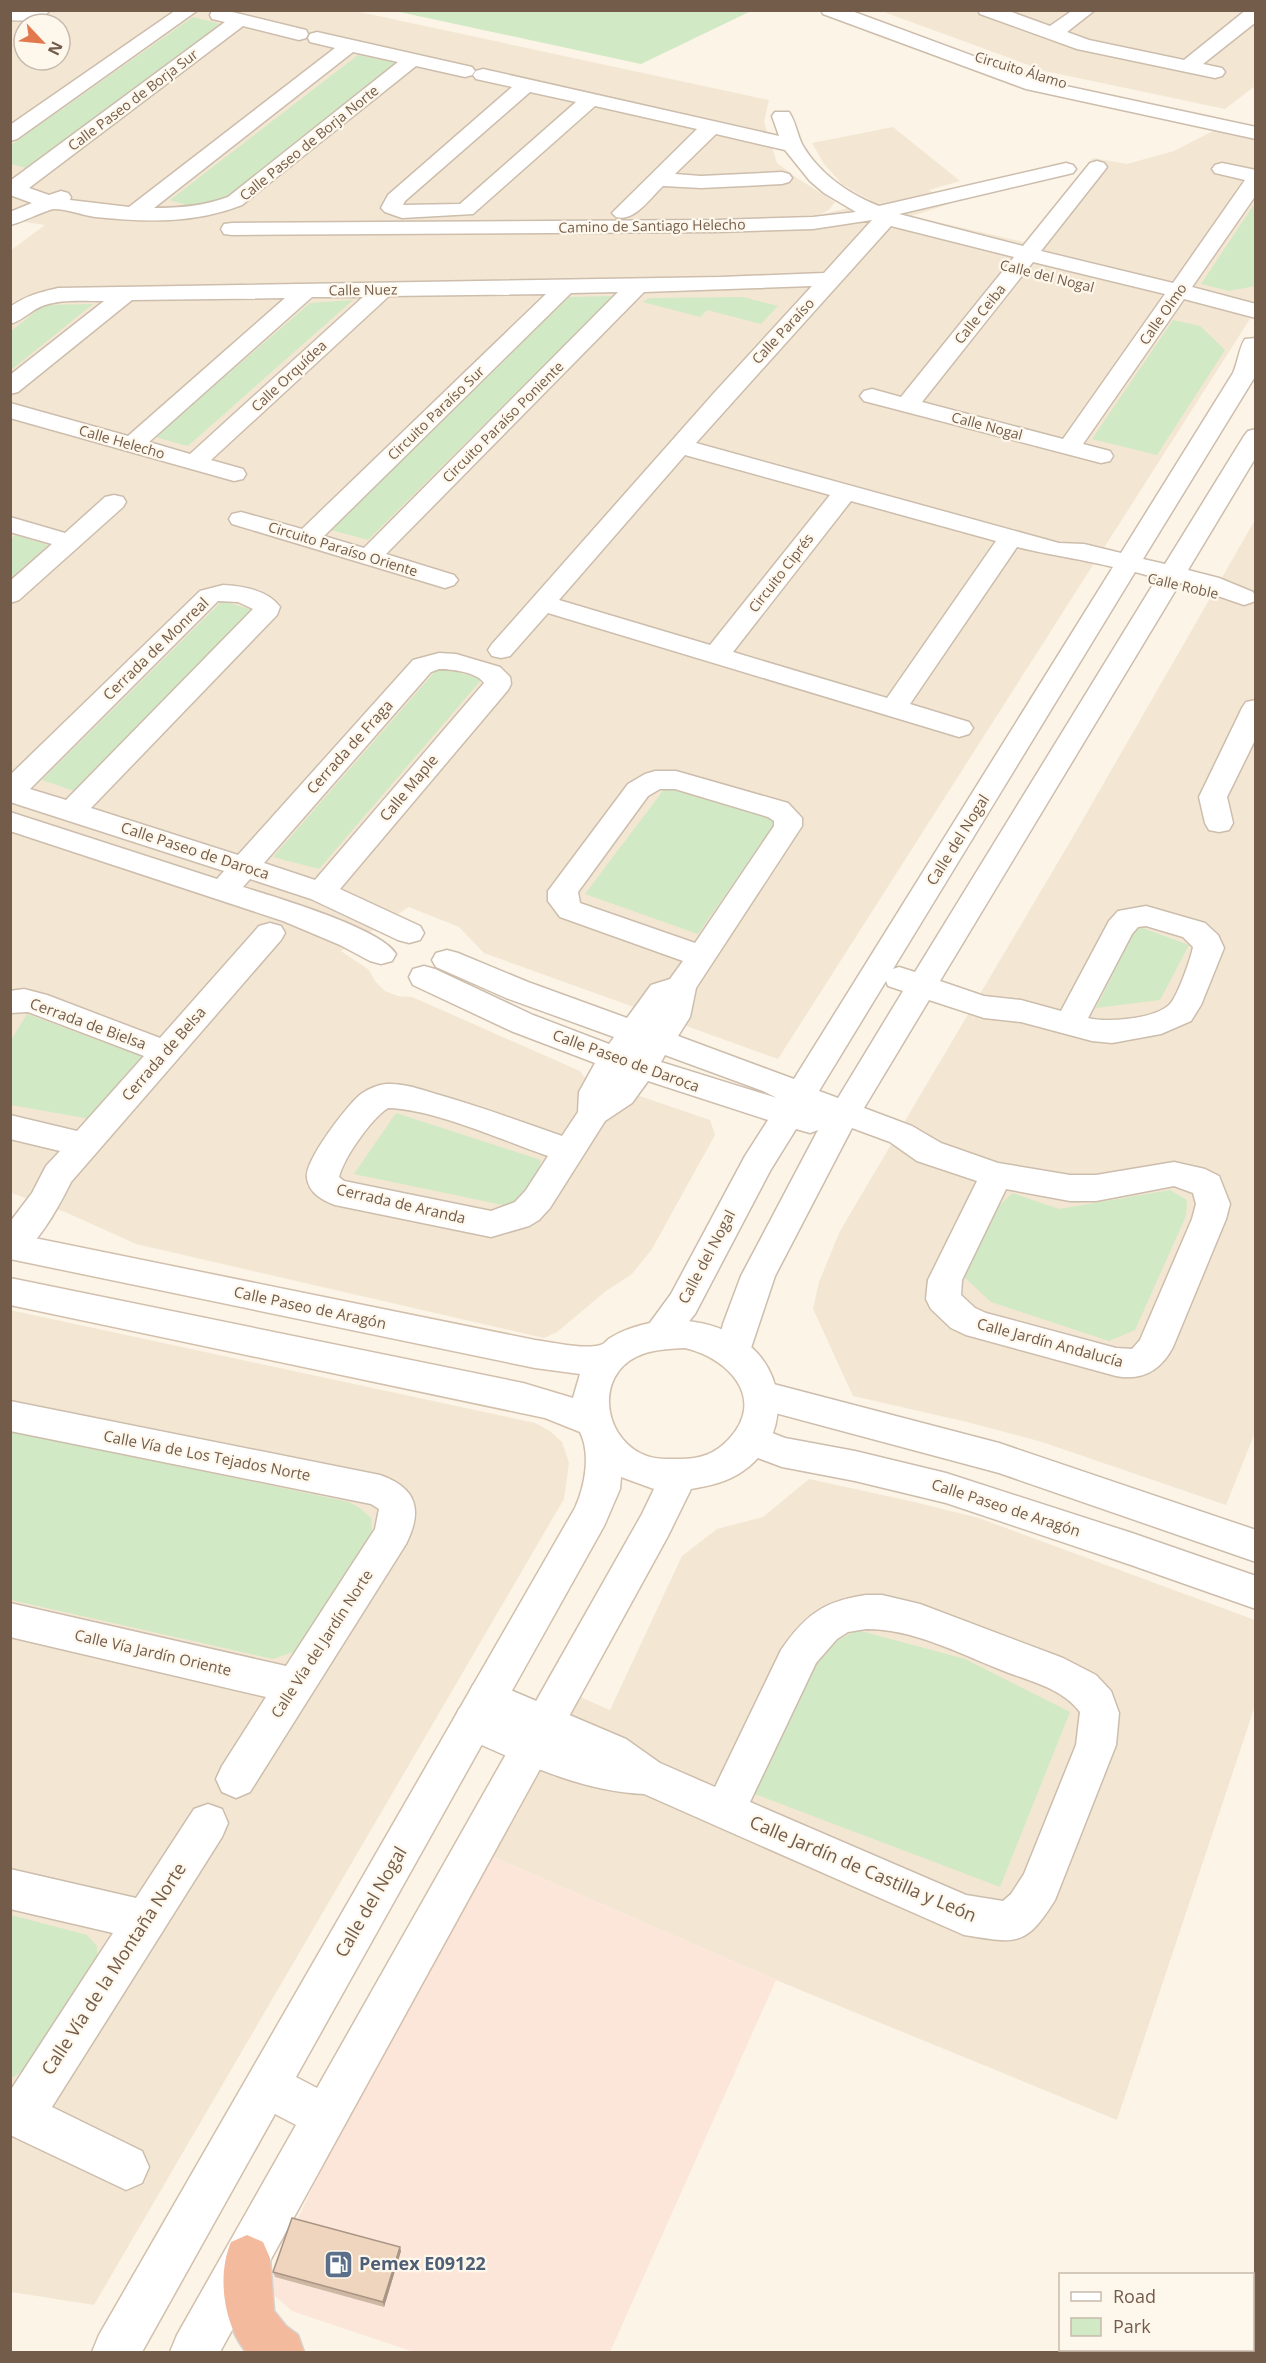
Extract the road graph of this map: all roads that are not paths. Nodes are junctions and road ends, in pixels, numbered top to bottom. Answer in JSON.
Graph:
{"nodes":[{"id":1,"x":41,"y":10,"type":"edge"},
{"id":2,"x":189,"y":10,"type":"edge"},
{"id":3,"x":197,"y":10,"type":"edge"},
{"id":4,"x":830,"y":10,"type":"edge"},
{"id":5,"x":853,"y":10,"type":"edge"},
{"id":6,"x":865,"y":10,"type":"edge"},
{"id":7,"x":987,"y":10,"type":"edge"},
{"id":8,"x":1086,"y":10,"type":"edge"},
{"id":9,"x":1256,"y":12,"type":"edge"},
{"id":10,"x":10,"y":14,"type":"edge"},
{"id":11,"x":240,"y":20,"type":"junction"},
{"id":12,"x":896,"y":26,"type":"junction"},
{"id":13,"x":1052,"y":34,"type":"junction"},
{"id":14,"x":350,"y":45,"type":"junction"},
{"id":15,"x":413,"y":59,"type":"junction"},
{"id":16,"x":1187,"y":67,"type":"junction"},
{"id":17,"x":1215,"y":72,"type":"dead end"},
{"id":18,"x":526,"y":85,"type":"junction"},
{"id":19,"x":591,"y":99,"type":"junction"},
{"id":20,"x":1147,"y":106,"type":"junction"},
{"id":21,"x":782,"y":116,"type":"dead end"},
{"id":22,"x":1256,"y":125,"type":"edge"},
{"id":23,"x":705,"y":128,"type":"junction"},
{"id":24,"x":1256,"y":133,"type":"edge"},
{"id":25,"x":10,"y":135,"type":"edge"},
{"id":26,"x":797,"y":151,"type":"junction"},
{"id":27,"x":1097,"y":167,"type":"dead end"},
{"id":28,"x":1222,"y":169,"type":"dead end"},
{"id":29,"x":1066,"y":170,"type":"dead end"},
{"id":30,"x":782,"y":178,"type":"dead end"},
{"id":31,"x":1256,"y":178,"type":"edge"},
{"id":32,"x":658,"y":179,"type":"junction"},
{"id":33,"x":15,"y":184,"type":"edge"},
{"id":34,"x":61,"y":197,"type":"junction"},
{"id":35,"x":136,"y":212,"type":"junction"},
{"id":36,"x":623,"y":213,"type":"dead end"},
{"id":37,"x":867,"y":216,"type":"junction"},
{"id":38,"x":15,"y":224,"type":"edge"},
{"id":39,"x":232,"y":229,"type":"dead end"},
{"id":40,"x":1022,"y":261,"type":"junction"},
{"id":41,"x":831,"y":279,"type":"junction"},
{"id":42,"x":721,"y":284,"type":"junction"},
{"id":43,"x":638,"y":286,"type":"junction"},
{"id":44,"x":565,"y":287,"type":"junction"},
{"id":45,"x":383,"y":290,"type":"junction"},
{"id":46,"x":306,"y":291,"type":"junction"},
{"id":47,"x":126,"y":294,"type":"junction"},
{"id":48,"x":1174,"y":299,"type":"junction"},
{"id":49,"x":806,"y":306,"type":"junction"},
{"id":50,"x":10,"y":316,"type":"edge"},
{"id":51,"x":1253,"y":327,"type":"edge"},
{"id":52,"x":10,"y":387,"type":"edge"},
{"id":53,"x":872,"y":396,"type":"dead end"},
{"id":54,"x":907,"y":405,"type":"junction"},
{"id":55,"x":10,"y":410,"type":"edge"},
{"id":56,"x":1256,"y":436,"type":"edge"},
{"id":57,"x":132,"y":445,"type":"junction"},
{"id":58,"x":681,"y":446,"type":"junction"},
{"id":59,"x":1069,"y":447,"type":"junction"},
{"id":60,"x":1101,"y":456,"type":"dead end"},
{"id":61,"x":194,"y":463,"type":"junction"},
{"id":62,"x":234,"y":474,"type":"dead end"},
{"id":63,"x":846,"y":491,"type":"junction"},
{"id":64,"x":114,"y":502,"type":"dead end"},
{"id":65,"x":241,"y":519,"type":"dead end"},
{"id":66,"x":11,"y":525,"type":"edge"},
{"id":67,"x":1011,"y":537,"type":"junction"},
{"id":68,"x":307,"y":538,"type":"junction"},
{"id":69,"x":70,"y":542,"type":"junction"},
{"id":70,"x":369,"y":557,"type":"junction"},
{"id":71,"x":1126,"y":568,"type":"junction"},
{"id":72,"x":1170,"y":579,"type":"junction"},
{"id":73,"x":446,"y":580,"type":"dead end"},
{"id":74,"x":10,"y":595,"type":"edge"},
{"id":75,"x":1250,"y":598,"type":"edge"},
{"id":76,"x":542,"y":603,"type":"junction"},
{"id":77,"x":501,"y":650,"type":"dead end"},
{"id":78,"x":716,"y":655,"type":"junction"},
{"id":79,"x":498,"y":684,"type":"joint"},
{"id":80,"x":893,"y":709,"type":"junction"},
{"id":81,"x":1254,"y":713,"type":"edge"},
{"id":82,"x":959,"y":728,"type":"dead end"},
{"id":83,"x":11,"y":792,"type":"edge"},
{"id":84,"x":71,"y":812,"type":"junction"},
{"id":85,"x":10,"y":821,"type":"edge"},
{"id":86,"x":1219,"y":823,"type":"dead end"},
{"id":87,"x":242,"y":867,"type":"junction"},
{"id":88,"x":222,"y":892,"type":"junction"},
{"id":89,"x":321,"y":892,"type":"junction"},
{"id":90,"x":270,"y":933,"type":"dead end"},
{"id":91,"x":410,"y":933,"type":"junction"},
{"id":92,"x":381,"y":954,"type":"junction"},
{"id":93,"x":700,"y":956,"type":"junction"},
{"id":94,"x":882,"y":963,"type":"junction"},
{"id":95,"x":436,"y":969,"type":"junction"},
{"id":96,"x":925,"y":978,"type":"junction"},
{"id":97,"x":10,"y":1002,"type":"edge"},
{"id":98,"x":1069,"y":1024,"type":"junction"},
{"id":99,"x":646,"y":1038,"type":"junction"},
{"id":100,"x":166,"y":1052,"type":"junction"},
{"id":101,"x":627,"y":1064,"type":"junction"},
{"id":102,"x":794,"y":1105,"type":"junction"},
{"id":103,"x":840,"y":1121,"type":"junction"},
{"id":104,"x":10,"y":1127,"type":"edge"},
{"id":105,"x":85,"y":1145,"type":"junction"},
{"id":106,"x":568,"y":1151,"type":"junction"},
{"id":107,"x":58,"y":1175,"type":"junction"},
{"id":108,"x":996,"y":1175,"type":"junction"},
{"id":109,"x":1208,"y":1185,"type":"joint"},
{"id":110,"x":10,"y":1212,"type":"edge"},
{"id":111,"x":11,"y":1247,"type":"edge"},
{"id":112,"x":10,"y":1291,"type":"edge"},
{"id":113,"x":658,"y":1335,"type":"junction"},
{"id":114,"x":734,"y":1353,"type":"junction"},
{"id":115,"x":611,"y":1357,"type":"junction"},
{"id":116,"x":762,"y":1396,"type":"junction"},
{"id":117,"x":10,"y":1416,"type":"edge"},
{"id":118,"x":597,"y":1432,"type":"junction"},
{"id":119,"x":752,"y":1440,"type":"junction"},
{"id":120,"x":679,"y":1476,"type":"junction"},
{"id":121,"x":398,"y":1506,"type":"joint"},
{"id":122,"x":1256,"y":1546,"type":"edge"},
{"id":123,"x":1256,"y":1593,"type":"edge"},
{"id":124,"x":10,"y":1620,"type":"edge"},
{"id":125,"x":295,"y":1686,"type":"junction"},
{"id":126,"x":480,"y":1710,"type":"junction"},
{"id":127,"x":538,"y":1735,"type":"junction"},
{"id":128,"x":236,"y":1779,"type":"dead end"},
{"id":129,"x":725,"y":1810,"type":"junction"},
{"id":130,"x":208,"y":1823,"type":"dead end"},
{"id":131,"x":10,"y":1889,"type":"edge"},
{"id":132,"x":146,"y":1920,"type":"junction"},
{"id":133,"x":267,"y":2086,"type":"junction"},
{"id":134,"x":16,"y":2114,"type":"edge"},
{"id":135,"x":326,"y":2116,"type":"junction"},
{"id":136,"x":126,"y":2167,"type":"dead end"},
{"id":137,"x":247,"y":2258,"type":"junction"},
{"id":138,"x":116,"y":2352,"type":"edge"},
{"id":139,"x":194,"y":2352,"type":"edge"},
{"id":140,"x":281,"y":2352,"type":"edge"}],
"edges":[{"from":1,"to":10,"type":"street"},
{"from":2,"to":25,"type":"street"},
{"from":3,"to":11,"type":"street"},
{"from":4,"to":12,"type":"street","name":"Circuito Álamo"},
{"from":5,"to":12,"type":"street","name":"Circuito Álamo"},
{"from":6,"to":12,"type":"street"},
{"from":7,"to":13,"type":"street"},
{"from":8,"to":13,"type":"street"},
{"from":9,"to":16,"type":"street"},
{"from":11,"to":14,"type":"street"},
{"from":11,"to":33,"type":"street","name":"Calle Paseo de Borja Sur"},
{"from":12,"to":20,"type":"street","name":"Circuito Álamo"},
{"from":13,"to":16,"type":"street"},
{"from":14,"to":15,"type":"street"},
{"from":14,"to":35,"type":"street"},
{"from":15,"to":18,"type":"street"},
{"from":15,"to":35,"type":"street","name":"Calle Paseo de Borja Norte"},
{"from":16,"to":17,"type":"street"},
{"from":18,"to":19,"type":"street"},
{"from":18,"to":19,"type":"street"},
{"from":19,"to":23,"type":"street"},
{"from":20,"to":22,"type":"street","name":"Circuito Álamo"},
{"from":20,"to":24,"type":"street","name":"Circuito Álamo"},
{"from":21,"to":26,"type":"street"},
{"from":23,"to":26,"type":"street"},
{"from":23,"to":32,"type":"street"},
{"from":26,"to":37,"type":"street"},
{"from":27,"to":40,"type":"street","name":"Calle Ceiba"},
{"from":28,"to":31,"type":"street","name":"Calle Olmo"},
{"from":29,"to":37,"type":"street","name":"Camino de Santiago Helecho"},
{"from":30,"to":32,"type":"street"},
{"from":31,"to":48,"type":"street","name":"Calle Olmo"},
{"from":32,"to":36,"type":"street"},
{"from":33,"to":34,"type":"street","name":"Calle Paseo de Borja Sur"},
{"from":34,"to":35,"type":"street","name":"Calle Paseo de Borja Norte"},
{"from":34,"to":38,"type":"street"},
{"from":37,"to":39,"type":"street","name":"Camino de Santiago Helecho"},
{"from":37,"to":40,"type":"street","name":"Calle del Nogal"},
{"from":37,"to":41,"type":"street","name":"Calle Paraíso"},
{"from":40,"to":48,"type":"street","name":"Calle del Nogal"},
{"from":40,"to":54,"type":"street","name":"Calle Ceiba"},
{"from":41,"to":42,"type":"street","name":"Calle Nuez"},
{"from":41,"to":49,"type":"street","name":"Calle Paraíso"},
{"from":42,"to":43,"type":"street","name":"Calle Nuez"},
{"from":42,"to":49,"type":"street","name":"Calle Nuez"},
{"from":43,"to":44,"type":"street","name":"Calle Nuez"},
{"from":43,"to":70,"type":"street","name":"Circuito Paraíso Poniente"},
{"from":44,"to":45,"type":"street","name":"Calle Nuez"},
{"from":44,"to":68,"type":"street","name":"Circuito Paraíso Sur"},
{"from":45,"to":46,"type":"street","name":"Calle Nuez"},
{"from":45,"to":61,"type":"street","name":"Calle Orquídea"},
{"from":46,"to":47,"type":"street","name":"Calle Nuez"},
{"from":46,"to":57,"type":"street"},
{"from":47,"to":50,"type":"street","name":"Calle Nuez"},
{"from":47,"to":52,"type":"street"},
{"from":48,"to":51,"type":"street","name":"Calle del Nogal"},
{"from":48,"to":59,"type":"street","name":"Calle Olmo"},
{"from":49,"to":58,"type":"street","name":"Calle Paraíso"},
{"from":51,"to":71,"type":"street","name":"Calle del Nogal"},
{"from":53,"to":54,"type":"street","name":"Calle Nogal"},
{"from":54,"to":59,"type":"street","name":"Calle Nogal"},
{"from":55,"to":57,"type":"street","name":"Calle Helecho"},
{"from":56,"to":72,"type":"street"},
{"from":57,"to":61,"type":"street","name":"Calle Helecho"},
{"from":58,"to":63,"type":"street"},
{"from":58,"to":76,"type":"street"},
{"from":59,"to":60,"type":"street","name":"Calle Nogal"},
{"from":61,"to":62,"type":"street","name":"Calle Helecho"},
{"from":63,"to":67,"type":"street"},
{"from":63,"to":78,"type":"street","name":"Circuito Ciprés"},
{"from":64,"to":69,"type":"street"},
{"from":65,"to":68,"type":"street","name":"Circuito Paraíso Oriente"},
{"from":66,"to":69,"type":"street"},
{"from":67,"to":71,"type":"street"},
{"from":67,"to":80,"type":"street"},
{"from":68,"to":70,"type":"street","name":"Circuito Paraíso Oriente"},
{"from":69,"to":74,"type":"street"},
{"from":70,"to":73,"type":"street","name":"Circuito Paraíso Oriente"},
{"from":71,"to":72,"type":"street","name":"Calle Roble"},
{"from":71,"to":94,"type":"street","name":"Calle del Nogal"},
{"from":72,"to":75,"type":"street","name":"Calle Roble"},
{"from":72,"to":96,"type":"street"},
{"from":76,"to":77,"type":"street"},
{"from":76,"to":78,"type":"street"},
{"from":78,"to":80,"type":"street"},
{"from":79,"to":87,"type":"street","name":"Cerrada de Fraga"},
{"from":79,"to":89,"type":"street","name":"Calle Maple"},
{"from":80,"to":82,"type":"street"},
{"from":81,"to":86,"type":"street"},
{"from":83,"to":84,"type":"street","name":"Calle Paseo de Daroca"},
{"from":83,"to":84,"type":"street","name":"Cerrada de Monreal"},
{"from":84,"to":87,"type":"street","name":"Calle Paseo de Daroca"},
{"from":85,"to":88,"type":"street","name":"Calle Paseo de Daroca"},
{"from":87,"to":88,"type":"street","name":"Cerrada de Fraga"},
{"from":87,"to":89,"type":"street","name":"Calle Paseo de Daroca"},
{"from":88,"to":92,"type":"street","name":"Calle Paseo de Daroca"},
{"from":89,"to":91,"type":"street","name":"Calle Paseo de Daroca"},
{"from":90,"to":100,"type":"street","name":"Cerrada de Belsa"},
{"from":91,"to":92,"type":"street"},
{"from":91,"to":95,"type":"street"},
{"from":92,"to":95,"type":"street"},
{"from":93,"to":93,"type":"street","name":"Cerrada de Aranda"},
{"from":93,"to":99,"type":"street","name":"Cerrada de Aranda"},
{"from":94,"to":96,"type":"street"},
{"from":94,"to":102,"type":"street","name":"Calle del Nogal"},
{"from":95,"to":99,"type":"street","name":"Calle Paseo de Daroca"},
{"from":95,"to":101,"type":"street","name":"Calle Paseo de Daroca"},
{"from":96,"to":98,"type":"street"},
{"from":96,"to":103,"type":"street"},
{"from":97,"to":100,"type":"street","name":"Cerrada de Bielsa"},
{"from":98,"to":98,"type":"street"},
{"from":99,"to":101,"type":"street","name":"Cerrada de Aranda"},
{"from":99,"to":102,"type":"street","name":"Calle Paseo de Daroca"},
{"from":100,"to":105,"type":"street","name":"Cerrada de Belsa"},
{"from":101,"to":102,"type":"street","name":"Calle Paseo de Daroca"},
{"from":101,"to":106,"type":"street","name":"Cerrada de Aranda"},
{"from":102,"to":103,"type":"street","name":"Calle Paseo de Daroca"},
{"from":102,"to":113,"type":"street","name":"Calle del Nogal"},
{"from":103,"to":108,"type":"street","name":"Calle Paseo de Daroca"},
{"from":103,"to":114,"type":"street"},
{"from":104,"to":105,"type":"street"},
{"from":105,"to":107,"type":"street","name":"Cerrada de Belsa"},
{"from":106,"to":106,"type":"street","name":"Cerrada de Aranda"},
{"from":107,"to":110,"type":"street","name":"Cerrada de Belsa"},
{"from":107,"to":111,"type":"street","name":"Cerrada de Belsa"},
{"from":108,"to":109,"type":"street","name":"Calle Paseo de Daroca"},
{"from":108,"to":109,"type":"street","name":"Calle Jardín Andalucía"},
{"from":111,"to":115,"type":"street","name":"Calle Paseo de Aragón"},
{"from":112,"to":118,"type":"street"},
{"from":113,"to":114,"type":"street"},
{"from":113,"to":115,"type":"street"},
{"from":114,"to":116,"type":"street"},
{"from":115,"to":118,"type":"street"},
{"from":116,"to":119,"type":"street"},
{"from":116,"to":122,"type":"street"},
{"from":117,"to":121,"type":"street","name":"Calle Vía de Los Tejados Norte"},
{"from":118,"to":120,"type":"street"},
{"from":118,"to":126,"type":"street","name":"Calle del Nogal"},
{"from":119,"to":120,"type":"street"},
{"from":119,"to":123,"type":"street","name":"Calle Paseo de Aragón"},
{"from":120,"to":127,"type":"street"},
{"from":121,"to":125,"type":"street","name":"Calle Vía del Jardín Norte"},
{"from":124,"to":125,"type":"street","name":"Calle Vía Jardín Oriente"},
{"from":125,"to":128,"type":"street","name":"Calle Vía del Jardín Norte"},
{"from":126,"to":127,"type":"street","name":"Calle Jardín de Castilla y León"},
{"from":126,"to":133,"type":"street","name":"Calle del Nogal"},
{"from":127,"to":129,"type":"street","name":"Calle Jardín de Castilla y León"},
{"from":127,"to":135,"type":"street"},
{"from":129,"to":129,"type":"street","name":"Calle Jardín de Castilla y León"},
{"from":130,"to":132,"type":"street","name":"Calle Vía de la Montaña Norte"},
{"from":131,"to":132,"type":"street"},
{"from":132,"to":134,"type":"street","name":"Calle Vía de la Montaña Norte"},
{"from":133,"to":135,"type":"street"},
{"from":133,"to":138,"type":"street","name":"Calle del Nogal"},
{"from":134,"to":136,"type":"street"},
{"from":135,"to":137,"type":"street"},
{"from":137,"to":139,"type":"street"},
{"from":137,"to":140,"type":"highway"}]}
